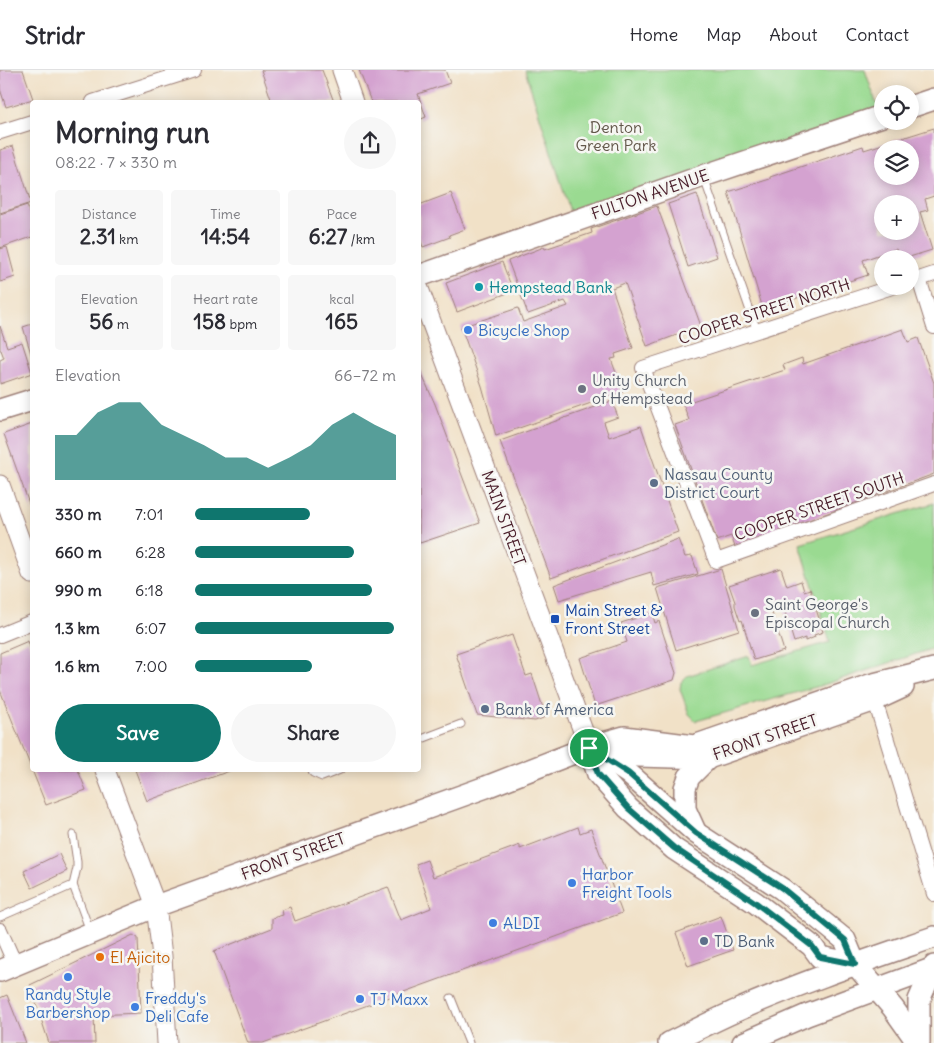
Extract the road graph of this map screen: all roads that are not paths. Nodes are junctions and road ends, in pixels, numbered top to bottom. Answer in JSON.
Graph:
{"nodes":[{"id":1,"x":194,"y":70,"type":"edge"},
{"id":2,"x":342,"y":70,"type":"edge"},
{"id":3,"x":934,"y":99,"type":"edge"},
{"id":4,"x":99,"y":100,"type":"edge"},
{"id":5,"x":352,"y":100,"type":"edge"},
{"id":6,"x":919,"y":104,"type":"edge"},
{"id":7,"x":874,"y":119,"type":"edge"},
{"id":8,"x":30,"y":123,"type":"edge"},
{"id":9,"x":0,"y":132,"type":"edge"},
{"id":10,"x":703,"y":176,"type":"junction"},
{"id":11,"x":934,"y":274,"type":"edge"},
{"id":12,"x":421,"y":275,"type":"edge"},
{"id":13,"x":919,"y":279,"type":"edge"},
{"id":14,"x":919,"y":290,"type":"edge"},
{"id":15,"x":874,"y":293,"type":"edge"},
{"id":16,"x":421,"y":294,"type":"edge"},
{"id":17,"x":934,"y":326,"type":"edge"},
{"id":18,"x":757,"y":331,"type":"junction"},
{"id":19,"x":30,"y":401,"type":"edge"},
{"id":20,"x":0,"y":410,"type":"edge"},
{"id":21,"x":934,"y":484,"type":"edge"},
{"id":22,"x":0,"y":485,"type":"edge"},
{"id":23,"x":716,"y":561,"type":"joint"},
{"id":24,"x":30,"y":568,"type":"edge"},
{"id":25,"x":30,"y":623,"type":"edge"},
{"id":26,"x":0,"y":635,"type":"edge"},
{"id":27,"x":934,"y":669,"type":"edge"},
{"id":28,"x":934,"y":673,"type":"edge"},
{"id":29,"x":873,"y":693,"type":"junction"},
{"id":30,"x":461,"y":724,"type":"dead end"},
{"id":31,"x":421,"y":739,"type":"edge"},
{"id":32,"x":589,"y":748,"type":"junction"},
{"id":33,"x":708,"y":758,"type":"junction"},
{"id":34,"x":106,"y":772,"type":"edge"},
{"id":35,"x":313,"y":772,"type":"edge"},
{"id":36,"x":335,"y":772,"type":"edge"},
{"id":37,"x":696,"y":833,"type":"junction"},
{"id":38,"x":74,"y":835,"type":"dead end"},
{"id":39,"x":73,"y":885,"type":"junction"},
{"id":40,"x":934,"y":894,"type":"edge"},
{"id":41,"x":156,"y":906,"type":"junction"},
{"id":42,"x":0,"y":917,"type":"edge"},
{"id":43,"x":0,"y":930,"type":"edge"},
{"id":44,"x":91,"y":933,"type":"junction"},
{"id":45,"x":934,"y":937,"type":"edge"},
{"id":46,"x":855,"y":964,"type":"junction"},
{"id":47,"x":8,"y":968,"type":"edge"},
{"id":48,"x":933,"y":968,"type":"edge"},
{"id":49,"x":877,"y":989,"type":"junction"},
{"id":50,"x":452,"y":998,"type":"dead end"},
{"id":51,"x":166,"y":1043,"type":"edge"},
{"id":52,"x":469,"y":1043,"type":"edge"},
{"id":53,"x":669,"y":1043,"type":"edge"},
{"id":54,"x":743,"y":1043,"type":"edge"},
{"id":55,"x":919,"y":1043,"type":"edge"}],
"edges":[{"from":1,"to":4,"type":"street"},
{"from":2,"to":5,"type":"street"},
{"from":3,"to":6,"type":"main road"},
{"from":7,"to":10,"type":"main road","name":"FULTON AVENUE"},
{"from":8,"to":9,"type":"street"},
{"from":10,"to":12,"type":"main road","name":"FULTON AVENUE"},
{"from":10,"to":18,"type":"lane"},
{"from":11,"to":13,"type":"street"},
{"from":14,"to":17,"type":"street"},
{"from":15,"to":18,"type":"street","name":"COOPER STREET NORTH"},
{"from":16,"to":32,"type":"street","name":"MAIN STREET"},
{"from":18,"to":23,"type":"street","name":"COOPER STREET NORTH"},
{"from":19,"to":20,"type":"main road"},
{"from":21,"to":23,"type":"street","name":"COOPER STREET SOUTH"},
{"from":22,"to":24,"type":"street"},
{"from":25,"to":26,"type":"street"},
{"from":27,"to":29,"type":"main road","name":"FRONT STREET"},
{"from":28,"to":29,"type":"main road","name":"FRONT STREET"},
{"from":29,"to":32,"type":"main road","name":"FRONT STREET"},
{"from":29,"to":33,"type":"main road","name":"FRONT STREET"},
{"from":29,"to":40,"type":"street"},
{"from":30,"to":31,"type":"lane"},
{"from":32,"to":33,"type":"main road","name":"FRONT STREET"},
{"from":32,"to":37,"type":"main road"},
{"from":32,"to":41,"type":"main road","name":"FRONT STREET"},
{"from":32,"to":46,"type":"main road"},
{"from":33,"to":37,"type":"main road"},
{"from":34,"to":41,"type":"street"},
{"from":35,"to":36,"type":"lane"},
{"from":37,"to":46,"type":"main road"},
{"from":38,"to":39,"type":"lane"},
{"from":39,"to":42,"type":"lane"},
{"from":39,"to":44,"type":"lane"},
{"from":41,"to":44,"type":"main road","name":"FRONT STREET"},
{"from":41,"to":51,"type":"street"},
{"from":43,"to":47,"type":"street"},
{"from":44,"to":47,"type":"main road","name":"FRONT STREET"},
{"from":45,"to":46,"type":"main road"},
{"from":46,"to":49,"type":"main road"},
{"from":46,"to":53,"type":"main road"},
{"from":48,"to":49,"type":"main road"},
{"from":48,"to":55,"type":"main road"},
{"from":49,"to":54,"type":"main road"},
{"from":49,"to":55,"type":"main road"},
{"from":50,"to":52,"type":"lane"}]}
